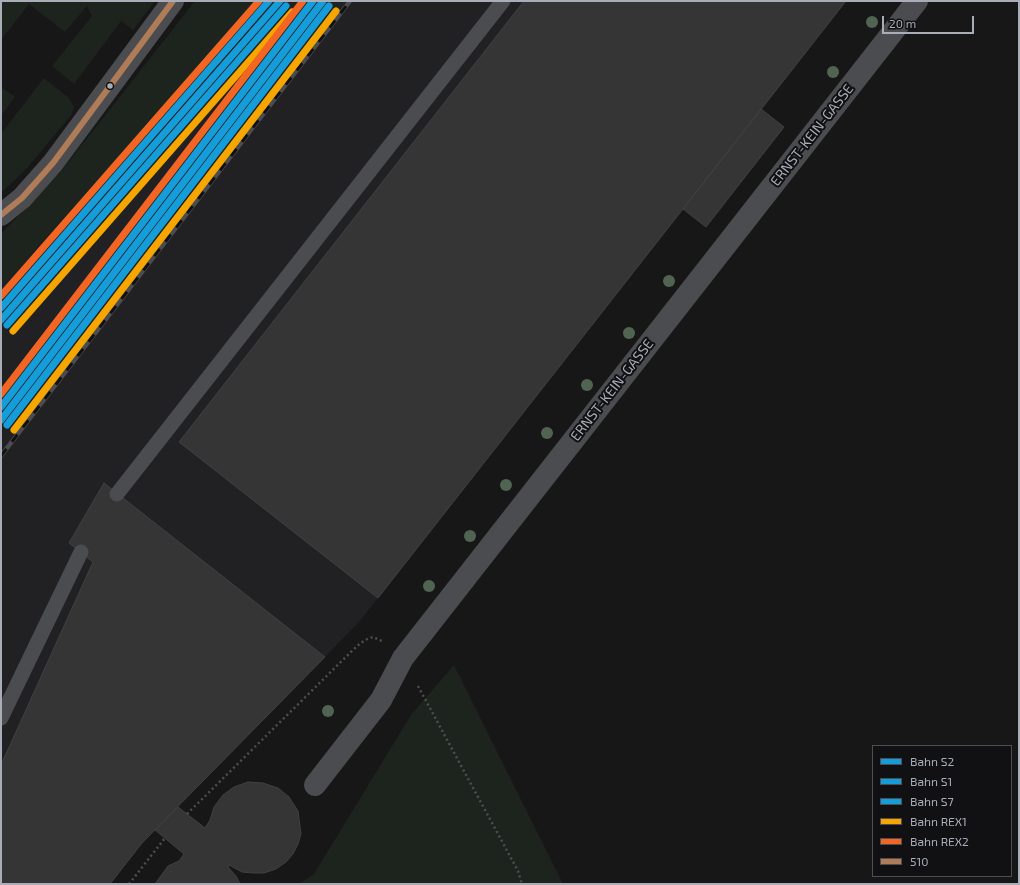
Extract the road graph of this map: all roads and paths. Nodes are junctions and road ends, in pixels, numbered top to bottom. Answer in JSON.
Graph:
{"nodes":[{"id":1,"x":173,"y":1,"type":"edge"},
{"id":2,"x":503,"y":1,"type":"edge"},
{"id":3,"x":917,"y":1,"type":"edge"},
{"id":4,"x":1,"y":215,"type":"edge"},
{"id":5,"x":117,"y":494,"type":"dead end"},
{"id":6,"x":81,"y":552,"type":"dead end"},
{"id":7,"x":403,"y":658,"type":"junction"},
{"id":8,"x":1,"y":718,"type":"edge"},
{"id":9,"x":315,"y":785,"type":"dead end"},
{"id":10,"x":187,"y":814,"type":"dead end"},
{"id":11,"x":165,"y":838,"type":"dead end"},
{"id":12,"x":129,"y":884,"type":"edge"},
{"id":13,"x":522,"y":884,"type":"edge"}],
"edges":[{"from":1,"to":4,"type":"street"},
{"from":2,"to":5,"type":"lane"},
{"from":3,"to":7,"type":"street","name":"ERNST-KEIN-GASSE"},
{"from":6,"to":8,"type":"lane"},
{"from":7,"to":9,"type":"street","name":"ERNST-KEIN-GASSE"},
{"from":7,"to":10,"type":"path"},
{"from":7,"to":13,"type":"path"},
{"from":11,"to":12,"type":"path"}]}
